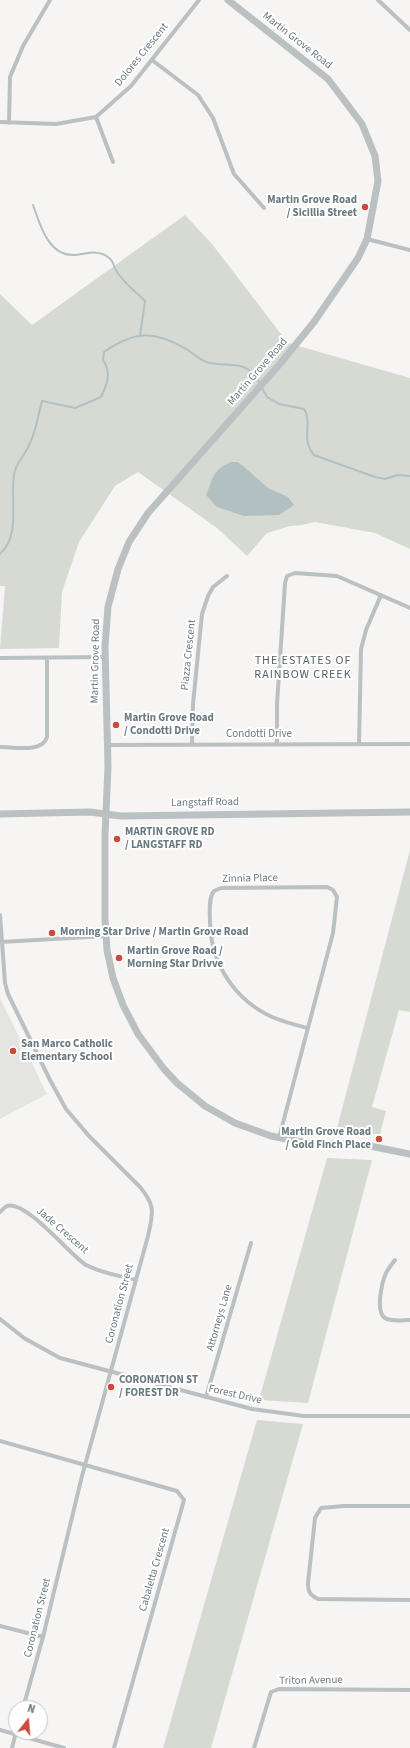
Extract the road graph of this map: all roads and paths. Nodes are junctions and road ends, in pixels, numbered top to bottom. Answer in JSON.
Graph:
{"nodes":[{"id":1,"x":50,"y":0,"type":"edge"},
{"id":2,"x":199,"y":0,"type":"edge"},
{"id":3,"x":228,"y":0,"type":"edge"},
{"id":4,"x":378,"y":0,"type":"edge"},
{"id":5,"x":410,"y":30,"type":"edge"},
{"id":6,"x":152,"y":60,"type":"junction"},
{"id":7,"x":96,"y":117,"type":"junction"},
{"id":8,"x":0,"y":122,"type":"edge"},
{"id":9,"x":9,"y":123,"type":"junction"},
{"id":10,"x":113,"y":162,"type":"dead end"},
{"id":11,"x":264,"y":208,"type":"dead end"},
{"id":12,"x":367,"y":239,"type":"junction"},
{"id":13,"x":410,"y":250,"type":"edge"},
{"id":14,"x":227,"y":576,"type":"dead end"},
{"id":15,"x":381,"y":595,"type":"junction"},
{"id":16,"x":410,"y":608,"type":"edge"},
{"id":17,"x":105,"y":657,"type":"junction"},
{"id":18,"x":0,"y":658,"type":"edge"},
{"id":19,"x":47,"y":658,"type":"junction"},
{"id":20,"x":192,"y":744,"type":"junction"},
{"id":21,"x":277,"y":744,"type":"junction"},
{"id":22,"x":359,"y":744,"type":"junction"},
{"id":23,"x":410,"y":744,"type":"edge"},
{"id":24,"x":108,"y":745,"type":"junction"},
{"id":25,"x":0,"y":747,"type":"edge"},
{"id":26,"x":410,"y":812,"type":"edge"},
{"id":27,"x":0,"y":814,"type":"edge"},
{"id":28,"x":106,"y":814,"type":"junction"},
{"id":29,"x":0,"y":915,"type":"edge"},
{"id":30,"x":106,"y":936,"type":"junction"},
{"id":31,"x":1,"y":942,"type":"edge"},
{"id":32,"x":307,"y":1028,"type":"junction"},
{"id":33,"x":279,"y":1138,"type":"junction"},
{"id":34,"x":410,"y":1154,"type":"edge"},
{"id":35,"x":0,"y":1212,"type":"edge"},
{"id":36,"x":251,"y":1243,"type":"dead end"},
{"id":37,"x":395,"y":1260,"type":"dead end"},
{"id":38,"x":136,"y":1280,"type":"junction"},
{"id":39,"x":0,"y":1319,"type":"edge"},
{"id":40,"x":410,"y":1320,"type":"edge"},
{"id":41,"x":111,"y":1372,"type":"junction"},
{"id":42,"x":206,"y":1398,"type":"junction"},
{"id":43,"x":410,"y":1416,"type":"edge"},
{"id":44,"x":0,"y":1441,"type":"edge"},
{"id":45,"x":86,"y":1464,"type":"junction"},
{"id":46,"x":410,"y":1506,"type":"edge"},
{"id":47,"x":410,"y":1600,"type":"edge"},
{"id":48,"x":0,"y":1626,"type":"edge"},
{"id":49,"x":43,"y":1637,"type":"junction"},
{"id":50,"x":410,"y":1690,"type":"edge"},
{"id":51,"x":25,"y":1700,"type":"edge"},
{"id":52,"x":38,"y":1740,"type":"edge"},
{"id":53,"x":64,"y":1748,"type":"edge"},
{"id":54,"x":114,"y":1748,"type":"edge"},
{"id":55,"x":254,"y":1748,"type":"edge"}],
"edges":[{"from":1,"to":9,"type":"street"},
{"from":2,"to":6,"type":"street","name":"Dolores Crescent"},
{"from":3,"to":12,"type":"street","name":"Martin Grove Road"},
{"from":4,"to":5,"type":"street"},
{"from":6,"to":7,"type":"street","name":"Dolores Crescent"},
{"from":6,"to":11,"type":"street"},
{"from":7,"to":9,"type":"street"},
{"from":7,"to":10,"type":"street"},
{"from":8,"to":9,"type":"street"},
{"from":12,"to":13,"type":"street"},
{"from":12,"to":17,"type":"street","name":"Martin Grove Road"},
{"from":14,"to":20,"type":"street","name":"Piazza Crescent"},
{"from":15,"to":16,"type":"street"},
{"from":15,"to":21,"type":"street"},
{"from":15,"to":22,"type":"street"},
{"from":17,"to":19,"type":"street"},
{"from":17,"to":24,"type":"street","name":"Martin Grove Road"},
{"from":18,"to":19,"type":"street"},
{"from":19,"to":25,"type":"street"},
{"from":20,"to":21,"type":"street","name":"Condotti Drive"},
{"from":20,"to":24,"type":"street","name":"Condotti Drive"},
{"from":21,"to":22,"type":"street","name":"Condotti Drive"},
{"from":22,"to":23,"type":"street","name":"Condotti Drive"},
{"from":24,"to":28,"type":"street","name":"Martin Grove Road"},
{"from":26,"to":28,"type":"street","name":"Langstaff Road"},
{"from":27,"to":28,"type":"street","name":"Langstaff Road"},
{"from":28,"to":30,"type":"street","name":"Martin Grove Road"},
{"from":29,"to":31,"type":"street","name":"Coronation Street"},
{"from":30,"to":31,"type":"street"},
{"from":30,"to":33,"type":"street","name":"Martin Grove Road"},
{"from":31,"to":38,"type":"street","name":"Coronation Street"},
{"from":32,"to":32,"type":"street","name":"Zinnia Place"},
{"from":32,"to":33,"type":"street","name":"Zinnia Place"},
{"from":33,"to":34,"type":"street","name":"Martin Grove Road"},
{"from":35,"to":38,"type":"street","name":"Jade Crescent"},
{"from":36,"to":42,"type":"street","name":"Attorneys Lane"},
{"from":37,"to":40,"type":"street"},
{"from":38,"to":41,"type":"street","name":"Coronation Street"},
{"from":39,"to":41,"type":"street","name":"Forest Drive"},
{"from":41,"to":42,"type":"street","name":"Forest Drive"},
{"from":41,"to":45,"type":"street","name":"Coronation Street"},
{"from":42,"to":43,"type":"street","name":"Forest Drive"},
{"from":44,"to":45,"type":"street"},
{"from":45,"to":49,"type":"street","name":"Coronation Street"},
{"from":45,"to":54,"type":"street","name":"Cabaletta Crescent"},
{"from":46,"to":47,"type":"street"},
{"from":48,"to":49,"type":"street"},
{"from":49,"to":51,"type":"street","name":"Coronation Street"},
{"from":50,"to":55,"type":"street","name":"Triton Avenue"},
{"from":52,"to":53,"type":"street"}]}
